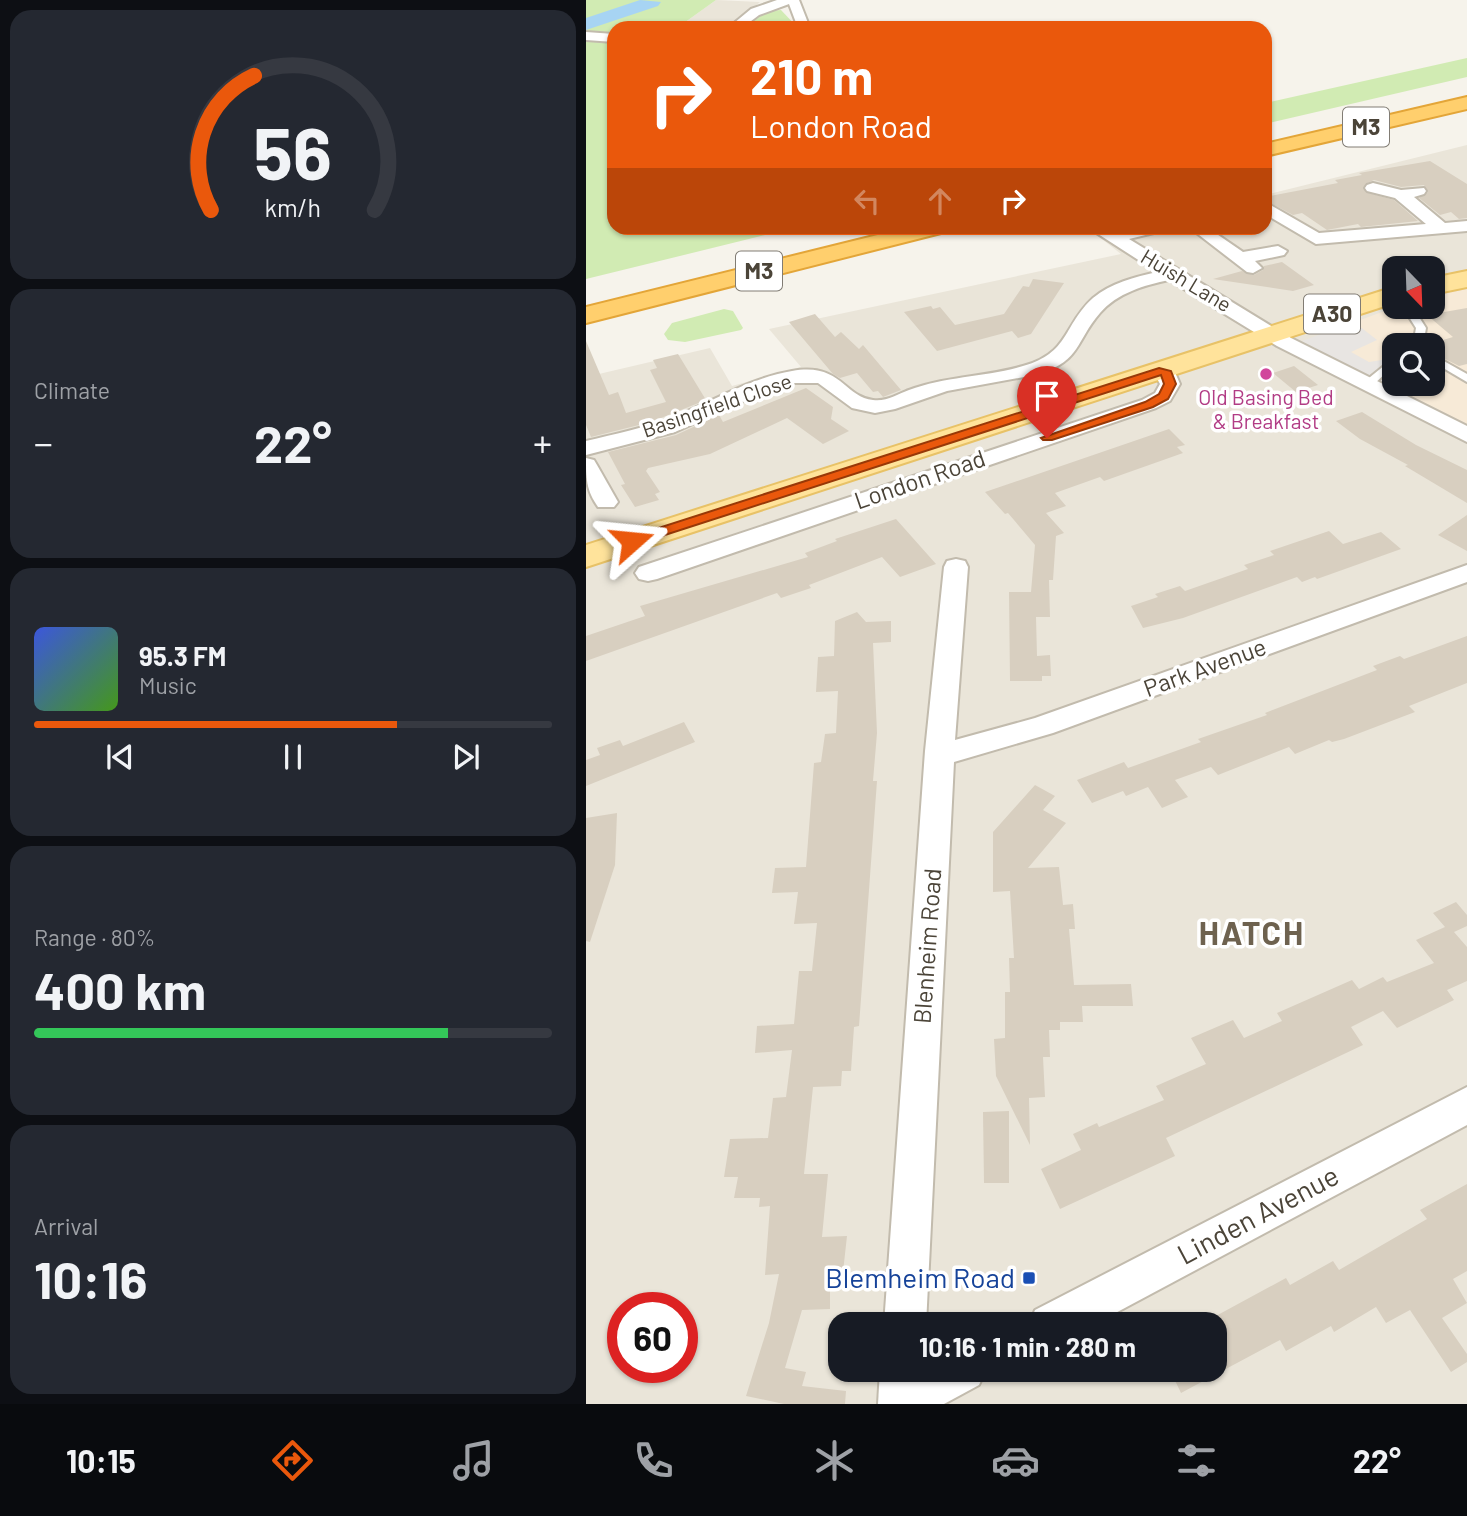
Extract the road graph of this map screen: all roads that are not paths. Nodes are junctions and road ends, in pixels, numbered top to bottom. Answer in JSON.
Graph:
{"nodes":[{"id":1,"x":791,"y":0,"type":"edge"},
{"id":2,"x":743,"y":21,"type":"edge"},
{"id":3,"x":801,"y":21,"type":"edge"},
{"id":4,"x":586,"y":36,"type":"edge"},
{"id":5,"x":607,"y":38,"type":"edge"},
{"id":6,"x":1467,"y":88,"type":"edge"},
{"id":7,"x":1467,"y":103,"type":"edge"},
{"id":8,"x":1272,"y":133,"type":"edge"},
{"id":9,"x":1272,"y":148,"type":"edge"},
{"id":10,"x":1374,"y":188,"type":"dead end"},
{"id":11,"x":1421,"y":190,"type":"dead end"},
{"id":12,"x":1401,"y":195,"type":"junction"},
{"id":13,"x":1272,"y":211,"type":"edge"},
{"id":14,"x":1467,"y":226,"type":"edge"},
{"id":15,"x":1441,"y":228,"type":"junction"},
{"id":16,"x":838,"y":235,"type":"edge"},
{"id":17,"x":905,"y":235,"type":"edge"},
{"id":18,"x":1113,"y":235,"type":"edge"},
{"id":19,"x":1208,"y":235,"type":"edge"},
{"id":20,"x":1278,"y":251,"type":"dead end"},
{"id":21,"x":1175,"y":273,"type":"junction"},
{"id":22,"x":1467,"y":279,"type":"edge"},
{"id":23,"x":1445,"y":284,"type":"edge"},
{"id":24,"x":586,"y":297,"type":"edge"},
{"id":25,"x":1382,"y":303,"type":"edge"},
{"id":26,"x":586,"y":316,"type":"edge"},
{"id":27,"x":1271,"y":334,"type":"junction"},
{"id":28,"x":1445,"y":365,"type":"edge"},
{"id":29,"x":1163,"y":371,"type":"junction"},
{"id":30,"x":1382,"y":371,"type":"edge"},
{"id":31,"x":1467,"y":379,"type":"edge"},
{"id":32,"x":1368,"y":384,"type":"junction"},
{"id":33,"x":1467,"y":435,"type":"edge"},
{"id":34,"x":586,"y":448,"type":"edge"},
{"id":35,"x":586,"y":556,"type":"edge"},
{"id":36,"x":955,"y":566,"type":"dead end"},
{"id":37,"x":648,"y":573,"type":"dead end"},
{"id":38,"x":1467,"y":573,"type":"edge"},
{"id":39,"x":940,"y":751,"type":"junction"},
{"id":40,"x":1467,"y":1105,"type":"edge"},
{"id":41,"x":906,"y":1312,"type":"edge"},
{"id":42,"x":1075,"y":1312,"type":"edge"},
{"id":43,"x":901,"y":1382,"type":"edge"},
{"id":44,"x":941,"y":1382,"type":"edge"},
{"id":45,"x":900,"y":1404,"type":"edge"}],
"edges":[{"from":1,"to":2,"type":"street"},
{"from":1,"to":3,"type":"street"},
{"from":4,"to":5,"type":"street"},
{"from":6,"to":8,"type":"highway","number":"M3"},
{"from":7,"to":9,"type":"highway","number":"M3"},
{"from":10,"to":12,"type":"street"},
{"from":11,"to":12,"type":"street"},
{"from":12,"to":15,"type":"street"},
{"from":13,"to":15,"type":"street"},
{"from":14,"to":15,"type":"street"},
{"from":16,"to":24,"type":"highway","number":"M3"},
{"from":17,"to":26,"type":"highway","number":"M3"},
{"from":18,"to":21,"type":"street","name":"Huish Lane"},
{"from":19,"to":20,"type":"street"},
{"from":21,"to":27,"type":"street","name":"Huish Lane"},
{"from":21,"to":34,"type":"street","name":"Basingfield Close"},
{"from":22,"to":23,"type":"main road"},
{"from":25,"to":27,"type":"main road","name":"London Road","number":"A30"},
{"from":27,"to":29,"type":"main road","name":"London Road","number":"A30"},
{"from":27,"to":32,"type":"street","name":"Huish Lane"},
{"from":28,"to":31,"type":"lane"},
{"from":29,"to":35,"type":"main road","name":"London Road","number":"A30"},
{"from":29,"to":37,"type":"street","name":"London Road"},
{"from":30,"to":32,"type":"lane"},
{"from":32,"to":33,"type":"street","name":"Huish Lane"},
{"from":36,"to":39,"type":"street","name":"Blenheim Road"},
{"from":38,"to":39,"type":"street","name":"Park Avenue"},
{"from":39,"to":41,"type":"street","name":"Blenheim Road"},
{"from":40,"to":42,"type":"street","name":"Linden Avenue"},
{"from":43,"to":45,"type":"street"},
{"from":44,"to":45,"type":"street"}]}
